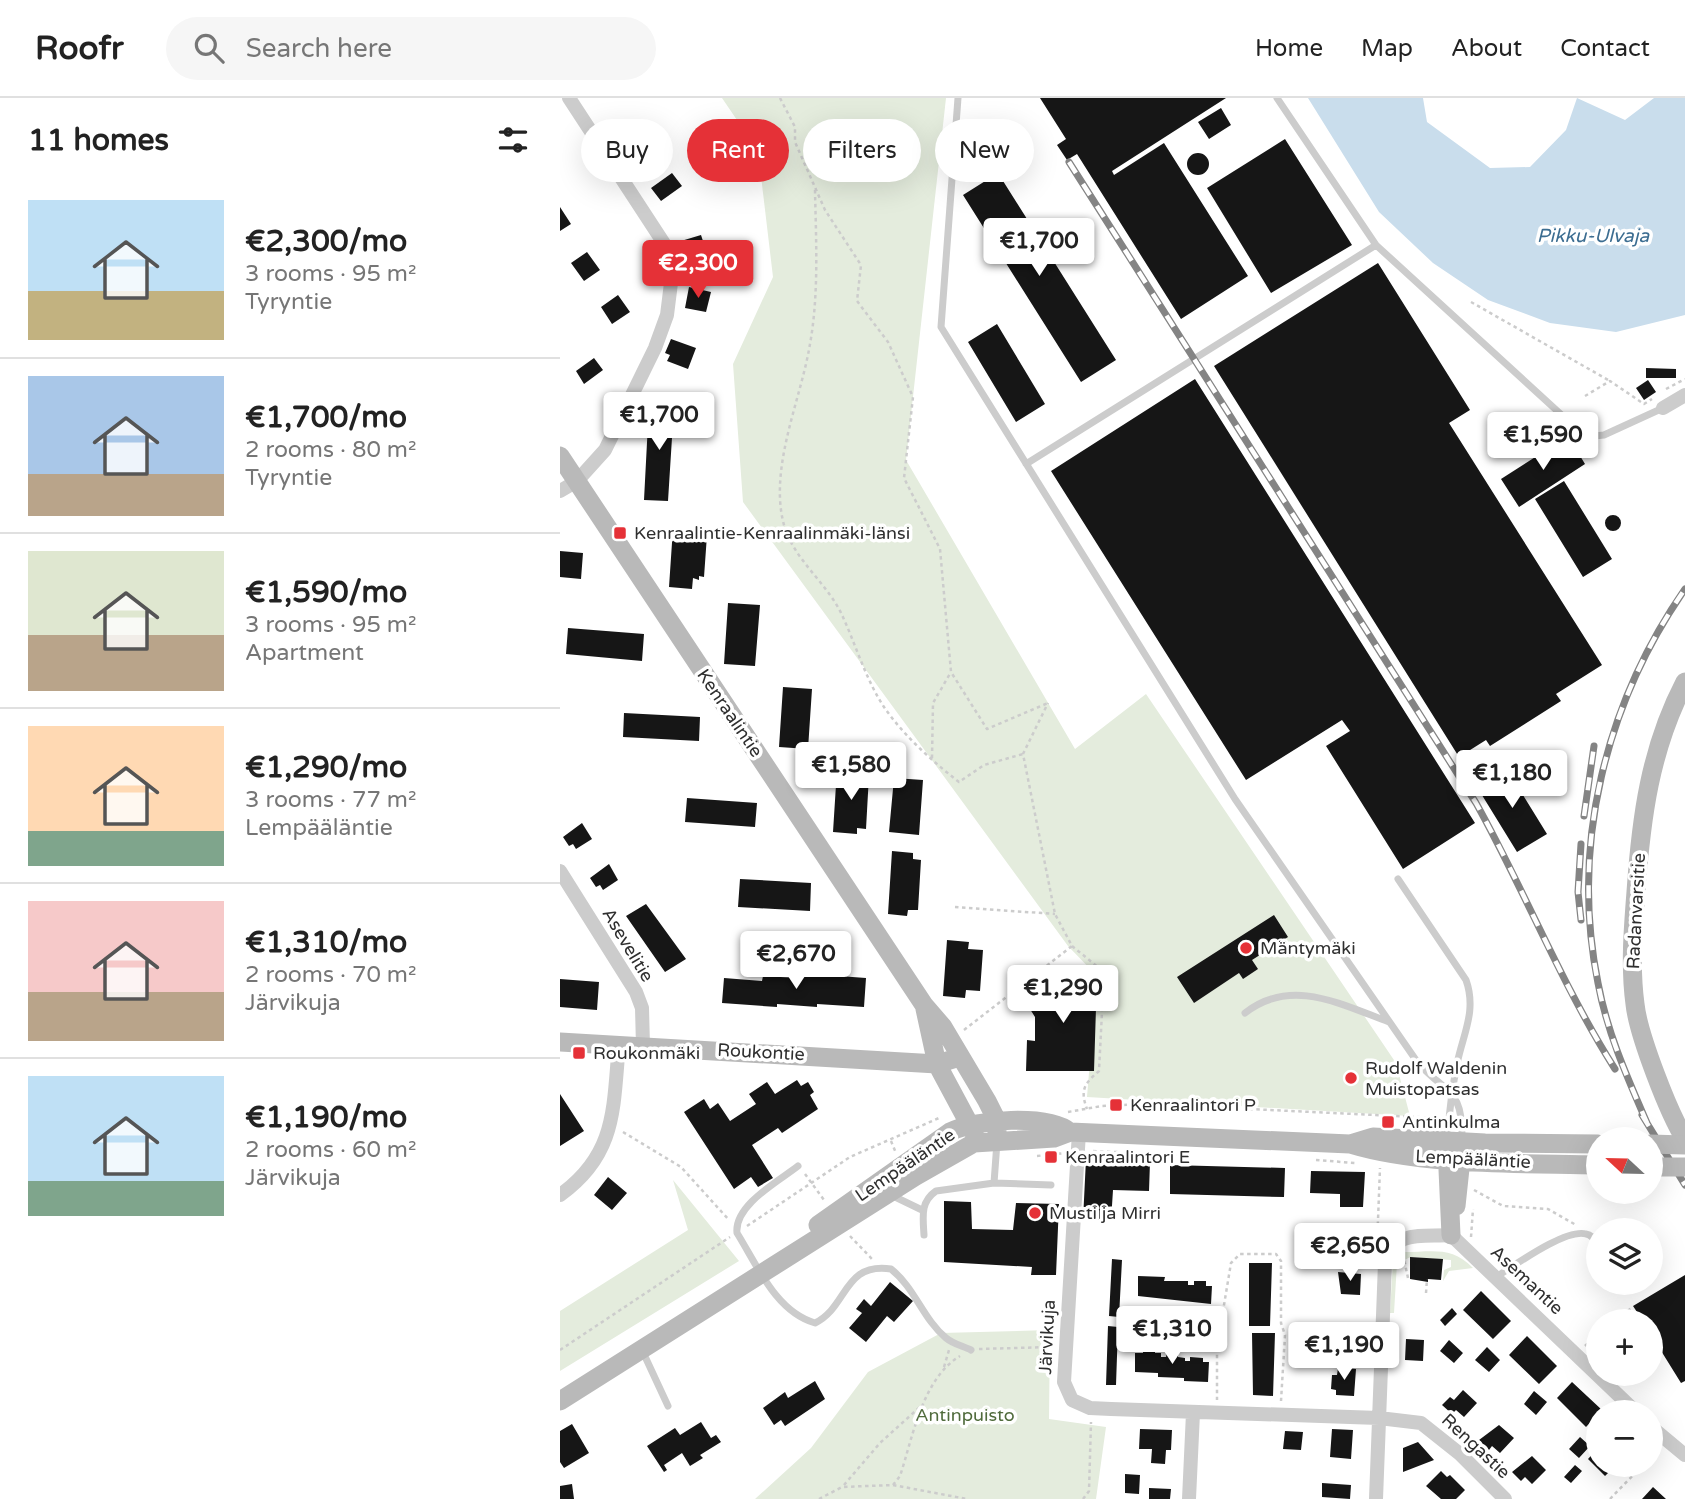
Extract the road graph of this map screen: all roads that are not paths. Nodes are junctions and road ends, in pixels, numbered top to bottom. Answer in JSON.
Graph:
{"nodes":[{"id":1,"x":569,"y":98,"type":"edge"},
{"id":2,"x":958,"y":98,"type":"edge"},
{"id":3,"x":1277,"y":98,"type":"edge"},
{"id":4,"x":1376,"y":245,"type":"junction"},
{"id":5,"x":1685,"y":395,"type":"edge"},
{"id":6,"x":1660,"y":402,"type":"joint"},
{"id":7,"x":560,"y":456,"type":"edge"},
{"id":8,"x":1026,"y":464,"type":"junction"},
{"id":9,"x":568,"y":486,"type":"edge"},
{"id":10,"x":1685,"y":681,"type":"edge"},
{"id":11,"x":560,"y":871,"type":"edge"},
{"id":12,"x":1398,"y":879,"type":"dead end"},
{"id":13,"x":924,"y":1005,"type":"junction"},
{"id":14,"x":1245,"y":1013,"type":"dead end"},
{"id":15,"x":1389,"y":1022,"type":"junction"},
{"id":16,"x":560,"y":1042,"type":"edge"},
{"id":17,"x":619,"y":1044,"type":"junction"},
{"id":18,"x":643,"y":1045,"type":"junction"},
{"id":19,"x":960,"y":1057,"type":"junction"},
{"id":20,"x":937,"y":1064,"type":"junction"},
{"id":21,"x":1454,"y":1093,"type":"junction"},
{"id":22,"x":964,"y":1117,"type":"junction"},
{"id":23,"x":997,"y":1131,"type":"junction"},
{"id":24,"x":1072,"y":1132,"type":"junction"},
{"id":25,"x":1685,"y":1139,"type":"edge"},
{"id":26,"x":1586,"y":1144,"type":"edge"},
{"id":27,"x":1663,"y":1144,"type":"edge"},
{"id":28,"x":1685,"y":1145,"type":"edge"},
{"id":29,"x":1454,"y":1150,"type":"junction"},
{"id":30,"x":1586,"y":1164,"type":"edge"},
{"id":31,"x":799,"y":1166,"type":"road end"},
{"id":32,"x":1663,"y":1167,"type":"edge"},
{"id":33,"x":1685,"y":1167,"type":"edge"},
{"id":34,"x":994,"y":1183,"type":"junction"},
{"id":35,"x":1051,"y":1185,"type":"dead end"},
{"id":36,"x":889,"y":1194,"type":"junction"},
{"id":37,"x":560,"y":1195,"type":"edge"},
{"id":38,"x":922,"y":1210,"type":"junction"},
{"id":39,"x":838,"y":1219,"type":"junction"},
{"id":40,"x":1586,"y":1233,"type":"edge"},
{"id":41,"x":924,"y":1235,"type":"dead end"},
{"id":42,"x":1451,"y":1235,"type":"junction"},
{"id":43,"x":761,"y":1272,"type":"junction"},
{"id":44,"x":1496,"y":1278,"type":"junction"},
{"id":45,"x":642,"y":1350,"type":"junction"},
{"id":46,"x":971,"y":1350,"type":"road end"},
{"id":47,"x":1624,"y":1400,"type":"edge"},
{"id":48,"x":560,"y":1401,"type":"edge"},
{"id":49,"x":668,"y":1406,"type":"dead end"},
{"id":50,"x":1193,"y":1413,"type":"junction"},
{"id":51,"x":1379,"y":1418,"type":"junction"},
{"id":52,"x":1663,"y":1437,"type":"edge"},
{"id":53,"x":1685,"y":1455,"type":"edge"},
{"id":54,"x":1189,"y":1499,"type":"edge"},
{"id":55,"x":1376,"y":1499,"type":"edge"},
{"id":56,"x":1505,"y":1499,"type":"edge"}],
"edges":[{"from":1,"to":9,"type":"street"},
{"from":2,"to":8,"type":"lane"},
{"from":3,"to":4,"type":"lane"},
{"from":4,"to":6,"type":"lane"},
{"from":4,"to":8,"type":"lane"},
{"from":5,"to":6,"type":"street"},
{"from":7,"to":9,"type":"street","name":"Kenraalintie"},
{"from":8,"to":15,"type":"lane"},
{"from":9,"to":13,"type":"street","name":"Kenraalintie"},
{"from":10,"to":25,"type":"street","name":"Radanvarsitie"},
{"from":11,"to":18,"type":"street","name":"Asevelitie"},
{"from":12,"to":21,"type":"lane"},
{"from":13,"to":19,"type":"street","name":"Kenraalintie"},
{"from":13,"to":20,"type":"street","name":"Kenraalintie"},
{"from":14,"to":15,"type":"lane"},
{"from":15,"to":21,"type":"lane"},
{"from":16,"to":17,"type":"street","name":"Roukontie"},
{"from":17,"to":18,"type":"street","name":"Roukontie"},
{"from":17,"to":37,"type":"street"},
{"from":18,"to":20,"type":"street","name":"Roukontie"},
{"from":19,"to":20,"type":"street","name":"Roukontie"},
{"from":19,"to":23,"type":"street","name":"Kenraalintie"},
{"from":20,"to":22,"type":"street","name":"Kenraalintie"},
{"from":21,"to":29,"type":"lane"},
{"from":21,"to":29,"type":"lane"},
{"from":22,"to":23,"type":"street"},
{"from":22,"to":39,"type":"street","name":"Lempääläntie"},
{"from":23,"to":24,"type":"street","name":"Lempääläntie"},
{"from":23,"to":34,"type":"lane"},
{"from":23,"to":36,"type":"street","name":"Lempääläntie"},
{"from":24,"to":29,"type":"street","name":"Lempääläntie"},
{"from":24,"to":50,"type":"street","name":"Järvikuja"},
{"from":26,"to":29,"type":"street","name":"Lempääläntie"},
{"from":27,"to":28,"type":"street","bridge":true},
{"from":29,"to":30,"type":"street","name":"Lempääläntie"},
{"from":29,"to":42,"type":"street"},
{"from":31,"to":43,"type":"lane"},
{"from":32,"to":33,"type":"street","bridge":true},
{"from":34,"to":35,"type":"lane"},
{"from":34,"to":38,"type":"lane"},
{"from":36,"to":38,"type":"lane"},
{"from":36,"to":39,"type":"street","name":"Lempääläntie"},
{"from":38,"to":41,"type":"lane"},
{"from":39,"to":43,"type":"street","name":"Lempääläntie"},
{"from":40,"to":44,"type":"lane"},
{"from":42,"to":44,"type":"street","name":"Asemantie"},
{"from":42,"to":51,"type":"street"},
{"from":43,"to":45,"type":"street","name":"Lempääläntie"},
{"from":43,"to":46,"type":"lane"},
{"from":44,"to":47,"type":"street","name":"Asemantie"},
{"from":45,"to":48,"type":"street","name":"Lempääläntie"},
{"from":45,"to":49,"type":"lane"},
{"from":50,"to":51,"type":"street"},
{"from":50,"to":54,"type":"street"},
{"from":51,"to":55,"type":"street"},
{"from":51,"to":56,"type":"street","name":"Rengastie"},
{"from":52,"to":53,"type":"street"}]}
